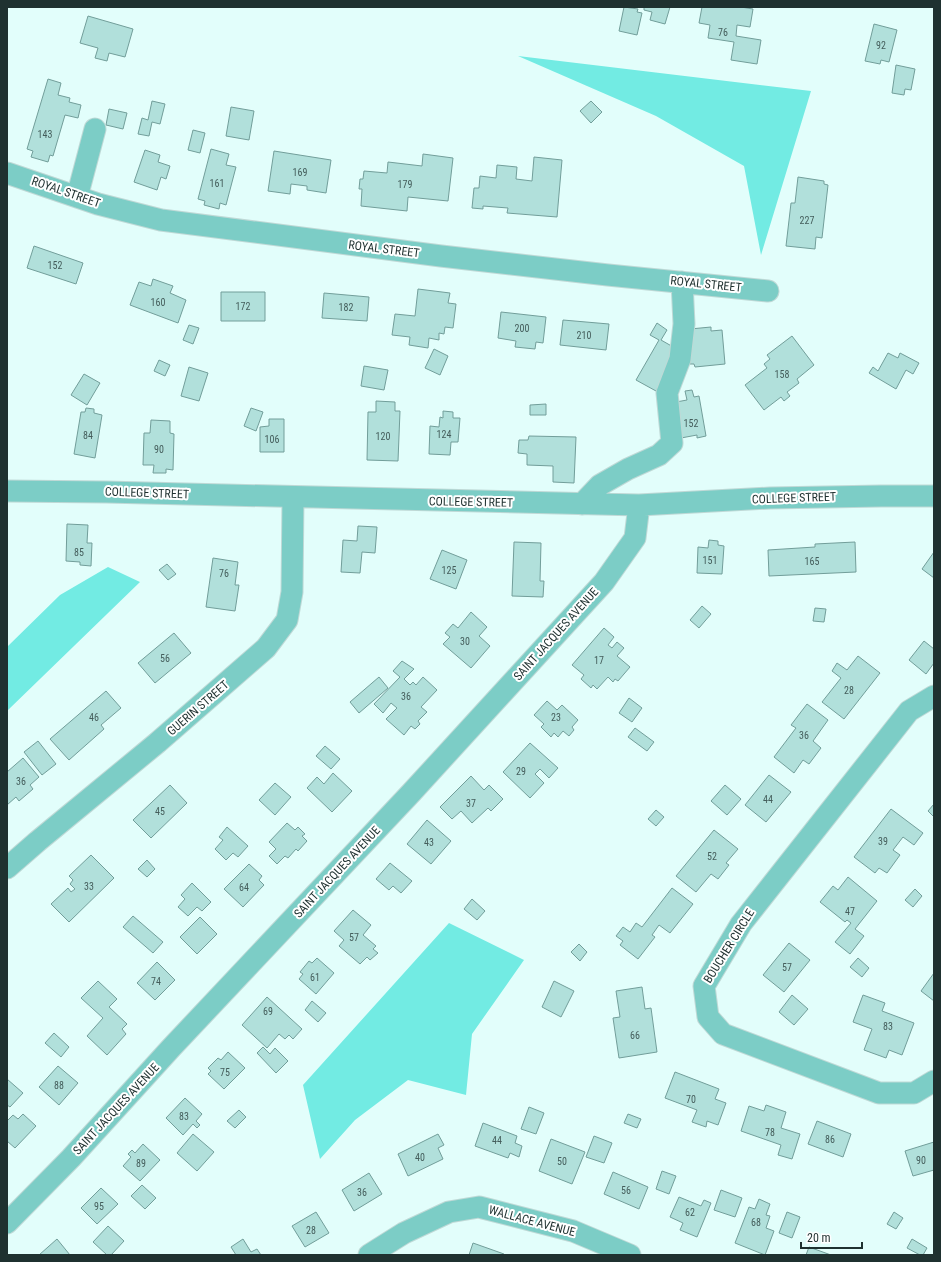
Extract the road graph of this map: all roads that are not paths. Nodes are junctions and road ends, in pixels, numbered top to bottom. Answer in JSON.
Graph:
{"nodes":[{"id":1,"x":95,"y":129,"type":"dead end"},
{"id":2,"x":7,"y":173,"type":"edge"},
{"id":3,"x":77,"y":197,"type":"junction"},
{"id":4,"x":682,"y":282,"type":"junction"},
{"id":5,"x":768,"y":290,"type":"dead end"},
{"id":6,"x":7,"y":491,"type":"edge"},
{"id":7,"x":934,"y":496,"type":"edge"},
{"id":8,"x":293,"y":497,"type":"junction"},
{"id":9,"x":582,"y":504,"type":"junction"},
{"id":10,"x":639,"y":505,"type":"junction"},
{"id":11,"x":934,"y":696,"type":"edge"},
{"id":12,"x":7,"y":868,"type":"edge"},
{"id":13,"x":934,"y":1081,"type":"edge"},
{"id":14,"x":7,"y":1223,"type":"edge"},
{"id":15,"x":369,"y":1255,"type":"edge"},
{"id":16,"x":630,"y":1255,"type":"edge"}],
"edges":[{"from":1,"to":3,"type":"street"},
{"from":2,"to":3,"type":"street","name":"ROYAL STREET"},
{"from":3,"to":4,"type":"street","name":"ROYAL STREET"},
{"from":4,"to":5,"type":"street","name":"ROYAL STREET"},
{"from":4,"to":9,"type":"street"},
{"from":6,"to":8,"type":"street","name":"COLLEGE STREET"},
{"from":7,"to":10,"type":"street","name":"COLLEGE STREET"},
{"from":8,"to":9,"type":"street","name":"COLLEGE STREET"},
{"from":8,"to":12,"type":"street","name":"GUERIN STREET"},
{"from":9,"to":10,"type":"street","name":"COLLEGE STREET"},
{"from":10,"to":14,"type":"street","name":"SAINT JACQUES AVENUE"},
{"from":11,"to":13,"type":"street","name":"BOUCHER CIRCLE"},
{"from":15,"to":16,"type":"street","name":"WALLACE AVENUE"}]}
